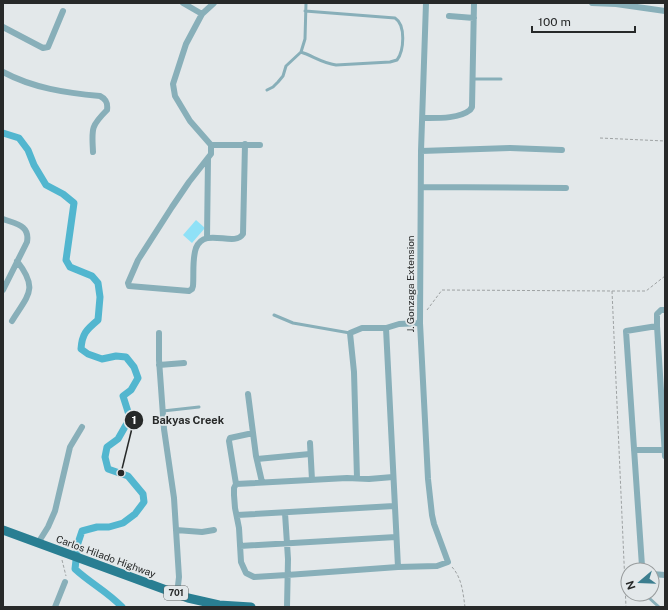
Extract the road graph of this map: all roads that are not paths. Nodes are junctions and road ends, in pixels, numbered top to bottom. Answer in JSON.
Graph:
{"nodes":[{"id":1,"x":183,"y":3,"type":"edge"},
{"id":2,"x":214,"y":3,"type":"edge"},
{"id":3,"x":306,"y":3,"type":"edge"},
{"id":4,"x":426,"y":3,"type":"edge"},
{"id":5,"x":474,"y":3,"type":"edge"},
{"id":6,"x":592,"y":3,"type":"edge"},
{"id":7,"x":659,"y":3,"type":"edge"},
{"id":8,"x":616,"y":4,"type":"edge"},
{"id":9,"x":305,"y":11,"type":"junction"},
{"id":10,"x":662,"y":11,"type":"edge"},
{"id":11,"x":63,"y":12,"type":"dead end"},
{"id":12,"x":202,"y":14,"type":"junction"},
{"id":13,"x":450,"y":16,"type":"dead end"},
{"id":14,"x":474,"y":18,"type":"junction"},
{"id":15,"x":3,"y":26,"type":"edge"},
{"id":16,"x":301,"y":52,"type":"junction"},
{"id":17,"x":3,"y":72,"type":"edge"},
{"id":18,"x":472,"y":79,"type":"junction"},
{"id":19,"x":501,"y":79,"type":"dead end"},
{"id":20,"x":267,"y":90,"type":"dead end"},
{"id":21,"x":423,"y":118,"type":"junction"},
{"id":22,"x":245,"y":144,"type":"junction"},
{"id":23,"x":211,"y":145,"type":"junction"},
{"id":24,"x":260,"y":145,"type":"dead end"},
{"id":25,"x":562,"y":150,"type":"dead end"},
{"id":26,"x":422,"y":151,"type":"junction"},
{"id":27,"x":93,"y":152,"type":"dead end"},
{"id":28,"x":208,"y":158,"type":"junction"},
{"id":29,"x":421,"y":187,"type":"junction"},
{"id":30,"x":566,"y":188,"type":"dead end"},
{"id":31,"x":3,"y":219,"type":"edge"},
{"id":32,"x":207,"y":238,"type":"junction"},
{"id":33,"x":18,"y":261,"type":"junction"},
{"id":34,"x":3,"y":290,"type":"edge"},
{"id":35,"x":665,"y":310,"type":"edge"},
{"id":36,"x":274,"y":315,"type":"dead end"},
{"id":37,"x":12,"y":321,"type":"dead end"},
{"id":38,"x":420,"y":321,"type":"junction"},
{"id":39,"x":657,"y":326,"type":"junction"},
{"id":40,"x":386,"y":328,"type":"junction"},
{"id":41,"x":159,"y":333,"type":"dead end"},
{"id":42,"x":350,"y":333,"type":"junction"},
{"id":43,"x":662,"y":338,"type":"edge"},
{"id":44,"x":184,"y":364,"type":"dead end"},
{"id":45,"x":159,"y":365,"type":"junction"},
{"id":46,"x":662,"y":365,"type":"edge"},
{"id":47,"x":663,"y":393,"type":"edge"},
{"id":48,"x":248,"y":394,"type":"dead end"},
{"id":49,"x":199,"y":407,"type":"dead end"},
{"id":50,"x":163,"y":411,"type":"junction"},
{"id":51,"x":664,"y":424,"type":"edge"},
{"id":52,"x":82,"y":427,"type":"dead end"},
{"id":53,"x":253,"y":433,"type":"junction"},
{"id":54,"x":310,"y":443,"type":"dead end"},
{"id":55,"x":634,"y":450,"type":"junction"},
{"id":56,"x":665,"y":452,"type":"edge"},
{"id":57,"x":310,"y":454,"type":"junction"},
{"id":58,"x":257,"y":459,"type":"junction"},
{"id":59,"x":393,"y":477,"type":"junction"},
{"id":60,"x":357,"y":478,"type":"junction"},
{"id":61,"x":312,"y":480,"type":"junction"},
{"id":62,"x":262,"y":482,"type":"junction"},
{"id":63,"x":236,"y":484,"type":"junction"},
{"id":64,"x":394,"y":506,"type":"junction"},
{"id":65,"x":285,"y":513,"type":"junction"},
{"id":66,"x":237,"y":515,"type":"junction"},
{"id":67,"x":3,"y":530,"type":"edge"},
{"id":68,"x":176,"y":530,"type":"junction"},
{"id":69,"x":214,"y":530,"type":"dead end"},
{"id":70,"x":396,"y":537,"type":"junction"},
{"id":71,"x":38,"y":543,"type":"junction"},
{"id":72,"x":287,"y":543,"type":"junction"},
{"id":73,"x":240,"y":546,"type":"junction"},
{"id":74,"x":642,"y":562,"type":"edge"},
{"id":75,"x":398,"y":567,"type":"junction"},
{"id":76,"x":287,"y":575,"type":"junction"},
{"id":77,"x":65,"y":582,"type":"road end"},
{"id":78,"x":177,"y":594,"type":"junction"},
{"id":79,"x":210,"y":605,"type":"edge"},
{"id":80,"x":55,"y":607,"type":"edge"},
{"id":81,"x":251,"y":607,"type":"edge"},
{"id":82,"x":287,"y":607,"type":"edge"}],
"edges":[{"from":1,"to":12,"type":"street"},
{"from":2,"to":12,"type":"street"},
{"from":3,"to":9,"type":"lane"},
{"from":4,"to":21,"type":"street","name":"J. Gonzaga Extension"},
{"from":5,"to":14,"type":"street"},
{"from":6,"to":8,"type":"street"},
{"from":7,"to":10,"type":"street"},
{"from":8,"to":10,"type":"street"},
{"from":9,"to":16,"type":"lane"},
{"from":9,"to":16,"type":"lane"},
{"from":11,"to":15,"type":"street"},
{"from":12,"to":23,"type":"street"},
{"from":13,"to":14,"type":"street"},
{"from":14,"to":18,"type":"street"},
{"from":16,"to":20,"type":"lane"},
{"from":17,"to":27,"type":"street"},
{"from":18,"to":19,"type":"lane"},
{"from":18,"to":21,"type":"street"},
{"from":21,"to":26,"type":"street","name":"J. Gonzaga Extension"},
{"from":22,"to":23,"type":"street"},
{"from":22,"to":24,"type":"street"},
{"from":22,"to":32,"type":"street"},
{"from":23,"to":28,"type":"street"},
{"from":25,"to":26,"type":"street"},
{"from":26,"to":29,"type":"street","name":"J. Gonzaga Extension"},
{"from":28,"to":32,"type":"street"},
{"from":28,"to":32,"type":"street"},
{"from":29,"to":30,"type":"street"},
{"from":29,"to":38,"type":"street","name":"J. Gonzaga Extension"},
{"from":31,"to":33,"type":"street"},
{"from":33,"to":34,"type":"street"},
{"from":33,"to":37,"type":"street"},
{"from":35,"to":39,"type":"street"},
{"from":36,"to":42,"type":"lane"},
{"from":38,"to":40,"type":"street"},
{"from":38,"to":75,"type":"street","name":"J. Gonzaga Extension"},
{"from":39,"to":43,"type":"street"},
{"from":39,"to":55,"type":"street"},
{"from":40,"to":42,"type":"street"},
{"from":40,"to":59,"type":"street"},
{"from":41,"to":45,"type":"street"},
{"from":42,"to":60,"type":"street"},
{"from":43,"to":46,"type":"street"},
{"from":44,"to":45,"type":"street"},
{"from":45,"to":50,"type":"street"},
{"from":46,"to":47,"type":"street"},
{"from":47,"to":51,"type":"street"},
{"from":48,"to":53,"type":"street"},
{"from":49,"to":50,"type":"lane"},
{"from":50,"to":68,"type":"street"},
{"from":51,"to":56,"type":"street"},
{"from":52,"to":71,"type":"street"},
{"from":53,"to":58,"type":"street"},
{"from":53,"to":63,"type":"street"},
{"from":54,"to":57,"type":"street"},
{"from":55,"to":56,"type":"street"},
{"from":55,"to":74,"type":"street"},
{"from":57,"to":58,"type":"street"},
{"from":57,"to":61,"type":"street"},
{"from":58,"to":62,"type":"street"},
{"from":59,"to":60,"type":"street"},
{"from":59,"to":64,"type":"street"},
{"from":60,"to":61,"type":"street"},
{"from":61,"to":62,"type":"street"},
{"from":62,"to":63,"type":"street"},
{"from":63,"to":66,"type":"street"},
{"from":64,"to":65,"type":"street"},
{"from":64,"to":70,"type":"street"},
{"from":65,"to":66,"type":"street"},
{"from":65,"to":72,"type":"street"},
{"from":66,"to":73,"type":"street"},
{"from":67,"to":71,"type":"main road","name":"Carlos Hilado Highway","number":"701"},
{"from":68,"to":69,"type":"street"},
{"from":68,"to":78,"type":"street"},
{"from":70,"to":72,"type":"street"},
{"from":70,"to":75,"type":"street"},
{"from":71,"to":78,"type":"main road","name":"Carlos Hilado Highway","number":"701"},
{"from":72,"to":73,"type":"street"},
{"from":72,"to":76,"type":"street"},
{"from":73,"to":76,"type":"street"},
{"from":75,"to":76,"type":"street"},
{"from":76,"to":82,"type":"street"},
{"from":77,"to":80,"type":"street"},
{"from":78,"to":79,"type":"main road","name":"Carlos Hilado Highway","number":"701"},
{"from":79,"to":81,"type":"main road","name":"Carlos Hilado Highway","number":"701"}]}
